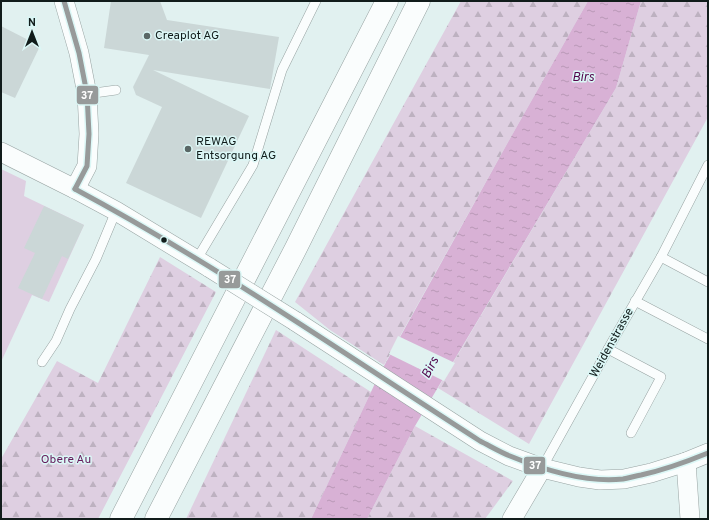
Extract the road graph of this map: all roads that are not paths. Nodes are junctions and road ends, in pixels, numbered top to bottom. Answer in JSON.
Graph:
{"nodes":[{"id":1,"x":64,"y":1,"type":"edge"},
{"id":2,"x":316,"y":1,"type":"edge"},
{"id":3,"x":387,"y":1,"type":"edge"},
{"id":4,"x":419,"y":1,"type":"edge"},
{"id":5,"x":116,"y":90,"type":"dead end"},
{"id":6,"x":87,"y":94,"type":"junction"},
{"id":7,"x":1,"y":152,"type":"edge"},
{"id":8,"x":708,"y":165,"type":"edge"},
{"id":9,"x":75,"y":188,"type":"junction"},
{"id":10,"x":116,"y":210,"type":"junction"},
{"id":11,"x":661,"y":257,"type":"junction"},
{"id":12,"x":204,"y":263,"type":"junction"},
{"id":13,"x":708,"y":282,"type":"edge"},
{"id":14,"x":635,"y":301,"type":"junction"},
{"id":15,"x":708,"y":339,"type":"edge"},
{"id":16,"x":608,"y":349,"type":"junction"},
{"id":17,"x":42,"y":362,"type":"dead end"},
{"id":18,"x":631,"y":433,"type":"dead end"},
{"id":19,"x":708,"y":453,"type":"edge"},
{"id":20,"x":686,"y":462,"type":"junction"},
{"id":21,"x":542,"y":468,"type":"junction"},
{"id":22,"x":121,"y":519,"type":"edge"},
{"id":23,"x":156,"y":519,"type":"edge"},
{"id":24,"x":512,"y":519,"type":"edge"},
{"id":25,"x":690,"y":519,"type":"edge"}],
"edges":[{"from":1,"to":6,"type":"street"},
{"from":2,"to":12,"type":"lane"},
{"from":3,"to":22,"type":"highway"},
{"from":4,"to":23,"type":"highway"},
{"from":5,"to":6,"type":"lane"},
{"from":6,"to":9,"type":"street"},
{"from":7,"to":9,"type":"street"},
{"from":8,"to":11,"type":"lane","name":"Weidenstrasse"},
{"from":9,"to":10,"type":"street"},
{"from":10,"to":12,"type":"street"},
{"from":10,"to":17,"type":"lane"},
{"from":11,"to":13,"type":"lane"},
{"from":11,"to":14,"type":"lane","name":"Weidenstrasse"},
{"from":12,"to":21,"type":"street","bridge":true},
{"from":14,"to":15,"type":"lane"},
{"from":14,"to":16,"type":"lane","name":"Weidenstrasse"},
{"from":16,"to":18,"type":"lane"},
{"from":16,"to":21,"type":"lane","name":"Weidenstrasse"},
{"from":19,"to":20,"type":"street"},
{"from":20,"to":21,"type":"street"},
{"from":20,"to":25,"type":"street"},
{"from":21,"to":24,"type":"street","name":"Weidenstrasse"}]}
